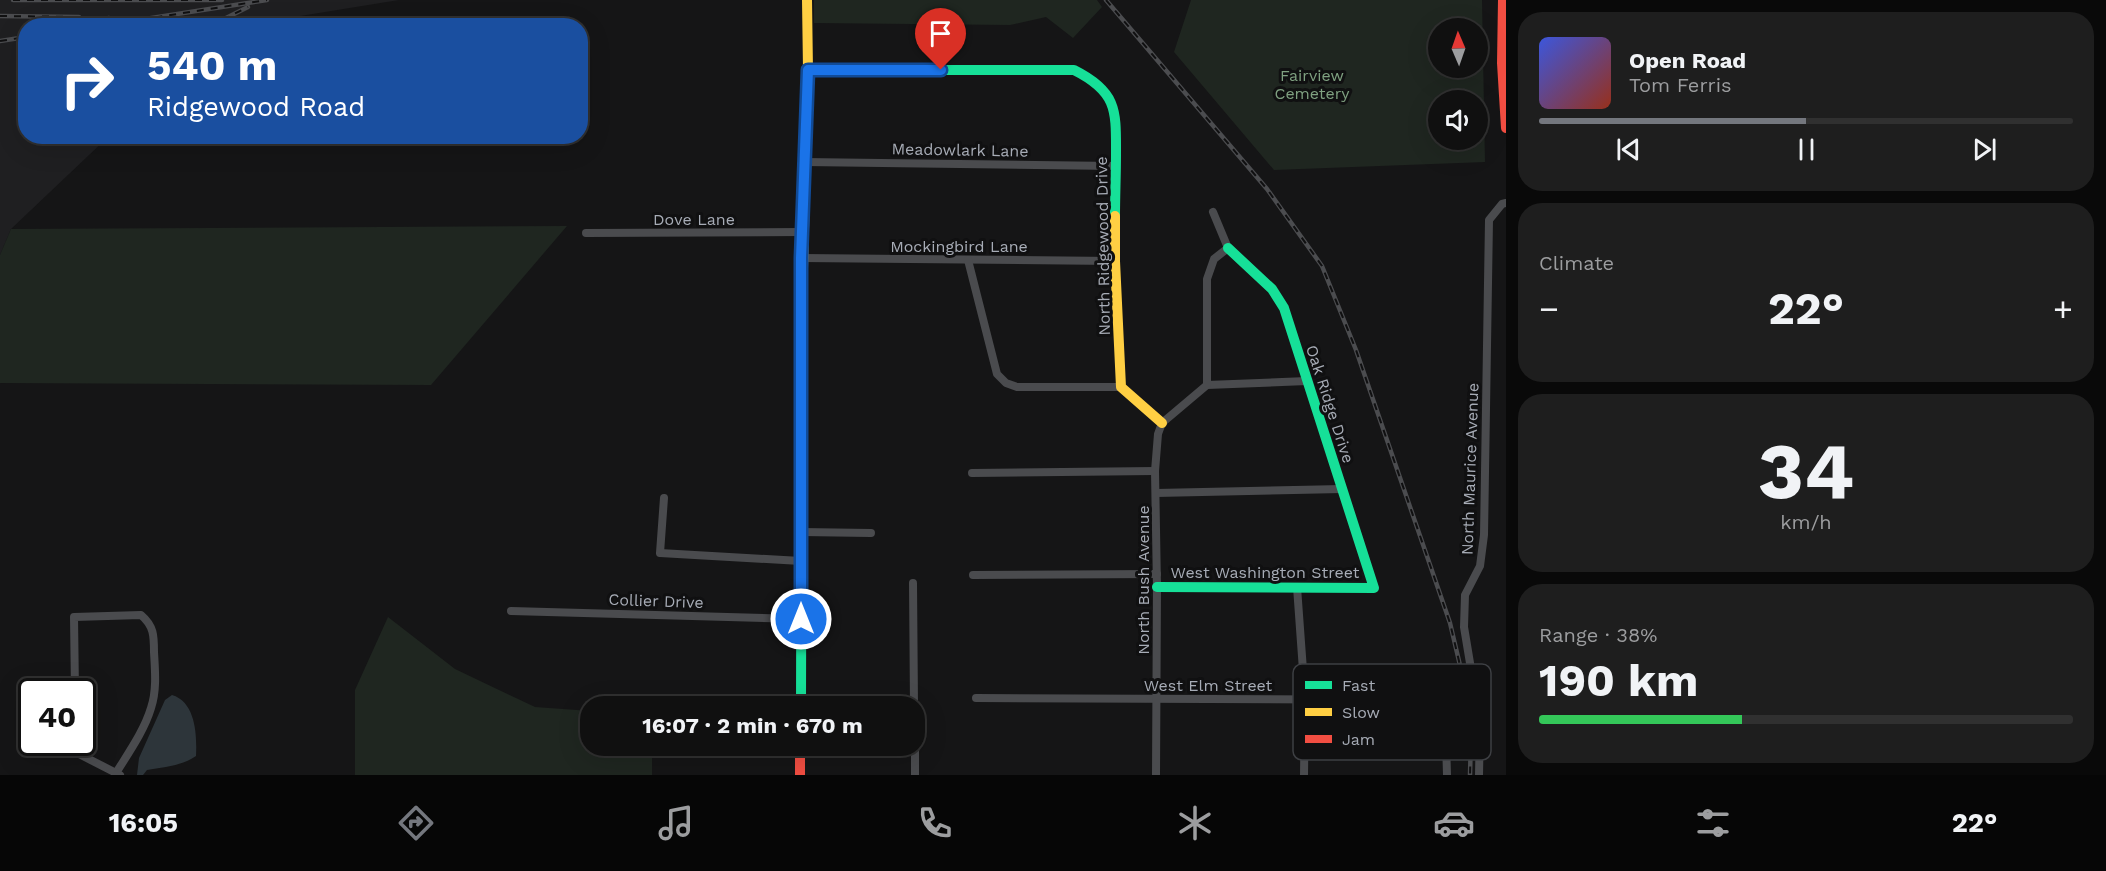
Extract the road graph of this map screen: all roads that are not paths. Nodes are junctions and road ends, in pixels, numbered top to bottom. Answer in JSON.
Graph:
{"nodes":[{"id":1,"x":807,"y":0,"type":"edge"},
{"id":2,"x":1503,"y":0,"type":"edge"},
{"id":3,"x":808,"y":70,"type":"junction"},
{"id":4,"x":1506,"y":128,"type":"edge"},
{"id":5,"x":804,"y":162,"type":"junction"},
{"id":6,"x":1116,"y":165,"type":"junction"},
{"id":7,"x":1506,"y":203,"type":"edge"},
{"id":8,"x":1214,"y":212,"type":"dead end"},
{"id":9,"x":802,"y":232,"type":"junction"},
{"id":10,"x":586,"y":233,"type":"dead end"},
{"id":11,"x":1228,"y":248,"type":"junction"},
{"id":12,"x":801,"y":258,"type":"junction"},
{"id":13,"x":968,"y":260,"type":"junction"},
{"id":14,"x":1115,"y":261,"type":"junction"},
{"id":15,"x":1307,"y":381,"type":"junction"},
{"id":16,"x":1207,"y":385,"type":"junction"},
{"id":17,"x":1121,"y":387,"type":"junction"},
{"id":18,"x":1162,"y":423,"type":"junction"},
{"id":19,"x":1155,"y":471,"type":"junction"},
{"id":20,"x":972,"y":473,"type":"dead end"},
{"id":21,"x":1342,"y":489,"type":"junction"},
{"id":22,"x":1156,"y":493,"type":"junction"},
{"id":23,"x":664,"y":498,"type":"dead end"},
{"id":24,"x":801,"y":532,"type":"junction"},
{"id":25,"x":871,"y":533,"type":"dead end"},
{"id":26,"x":801,"y":561,"type":"junction"},
{"id":27,"x":1157,"y":574,"type":"junction"},
{"id":28,"x":973,"y":575,"type":"dead end"},
{"id":29,"x":913,"y":583,"type":"dead end"},
{"id":30,"x":1157,"y":587,"type":"junction"},
{"id":31,"x":1297,"y":587,"type":"junction"},
{"id":32,"x":1374,"y":588,"type":"joint"},
{"id":33,"x":511,"y":611,"type":"dead end"},
{"id":34,"x":801,"y":619,"type":"junction"},
{"id":35,"x":1303,"y":664,"type":"edge"},
{"id":36,"x":1470,"y":664,"type":"edge"},
{"id":37,"x":75,"y":678,"type":"edge"},
{"id":38,"x":801,"y":696,"type":"edge"},
{"id":39,"x":914,"y":696,"type":"edge"},
{"id":40,"x":976,"y":698,"type":"dead end"},
{"id":41,"x":1293,"y":698,"type":"edge"},
{"id":42,"x":1157,"y":699,"type":"junction"},
{"id":43,"x":83,"y":756,"type":"edge"},
{"id":44,"x":801,"y":756,"type":"edge"},
{"id":45,"x":915,"y":756,"type":"edge"},
{"id":46,"x":1304,"y":760,"type":"edge"},
{"id":47,"x":1447,"y":760,"type":"edge"},
{"id":48,"x":1479,"y":760,"type":"edge"},
{"id":49,"x":118,"y":774,"type":"edge"},
{"id":50,"x":800,"y":775,"type":"edge"},
{"id":51,"x":915,"y":775,"type":"edge"},
{"id":52,"x":1156,"y":775,"type":"edge"},
{"id":53,"x":1304,"y":775,"type":"edge"},
{"id":54,"x":1447,"y":775,"type":"edge"},
{"id":55,"x":1479,"y":775,"type":"edge"}],
"edges":[{"from":1,"to":3,"type":"street"},
{"from":2,"to":4,"type":"street"},
{"from":3,"to":5,"type":"street"},
{"from":3,"to":6,"type":"street","name":"North Ridgewood Drive"},
{"from":5,"to":6,"type":"street","name":"Meadowlark Lane"},
{"from":5,"to":9,"type":"street"},
{"from":6,"to":14,"type":"street","name":"North Ridgewood Drive"},
{"from":7,"to":36,"type":"street","name":"North Maurice Avenue"},
{"from":8,"to":11,"type":"street","name":"Oak Ridge Drive"},
{"from":9,"to":10,"type":"street","name":"Dove Lane"},
{"from":9,"to":12,"type":"street"},
{"from":11,"to":15,"type":"street","name":"Oak Ridge Drive"},
{"from":11,"to":16,"type":"street"},
{"from":12,"to":13,"type":"street","name":"Mockingbird Lane"},
{"from":12,"to":24,"type":"street"},
{"from":13,"to":14,"type":"street","name":"Mockingbird Lane"},
{"from":13,"to":17,"type":"street"},
{"from":14,"to":17,"type":"street","name":"North Ridgewood Drive"},
{"from":15,"to":16,"type":"street"},
{"from":15,"to":21,"type":"street","name":"Oak Ridge Drive"},
{"from":16,"to":18,"type":"street"},
{"from":17,"to":18,"type":"street"},
{"from":18,"to":19,"type":"street","name":"North Bush Avenue"},
{"from":19,"to":20,"type":"street"},
{"from":19,"to":22,"type":"street","name":"North Bush Avenue"},
{"from":21,"to":22,"type":"street"},
{"from":21,"to":32,"type":"street","name":"Oak Ridge Drive"},
{"from":22,"to":27,"type":"street","name":"North Bush Avenue"},
{"from":23,"to":26,"type":"street"},
{"from":24,"to":25,"type":"street"},
{"from":24,"to":26,"type":"street"},
{"from":26,"to":34,"type":"street"},
{"from":27,"to":28,"type":"street","name":"West Washington Street"},
{"from":27,"to":30,"type":"street","name":"North Bush Avenue"},
{"from":29,"to":39,"type":"street"},
{"from":30,"to":31,"type":"street","name":"West Washington Street"},
{"from":30,"to":42,"type":"street","name":"North Bush Avenue"},
{"from":31,"to":32,"type":"street","name":"West Washington Street"},
{"from":31,"to":35,"type":"street"},
{"from":33,"to":34,"type":"street","name":"Collier Drive"},
{"from":34,"to":38,"type":"street"},
{"from":37,"to":49,"type":"street"},
{"from":40,"to":42,"type":"street","name":"West Elm Street"},
{"from":41,"to":42,"type":"street","name":"West Elm Street"},
{"from":42,"to":52,"type":"street","name":"North Bush Avenue"},
{"from":43,"to":49,"type":"street"},
{"from":44,"to":50,"type":"street"},
{"from":45,"to":51,"type":"street"},
{"from":46,"to":53,"type":"street"},
{"from":47,"to":54,"type":"street","name":"West Elm Street"},
{"from":48,"to":55,"type":"street","name":"North Maurice Avenue"}]}
